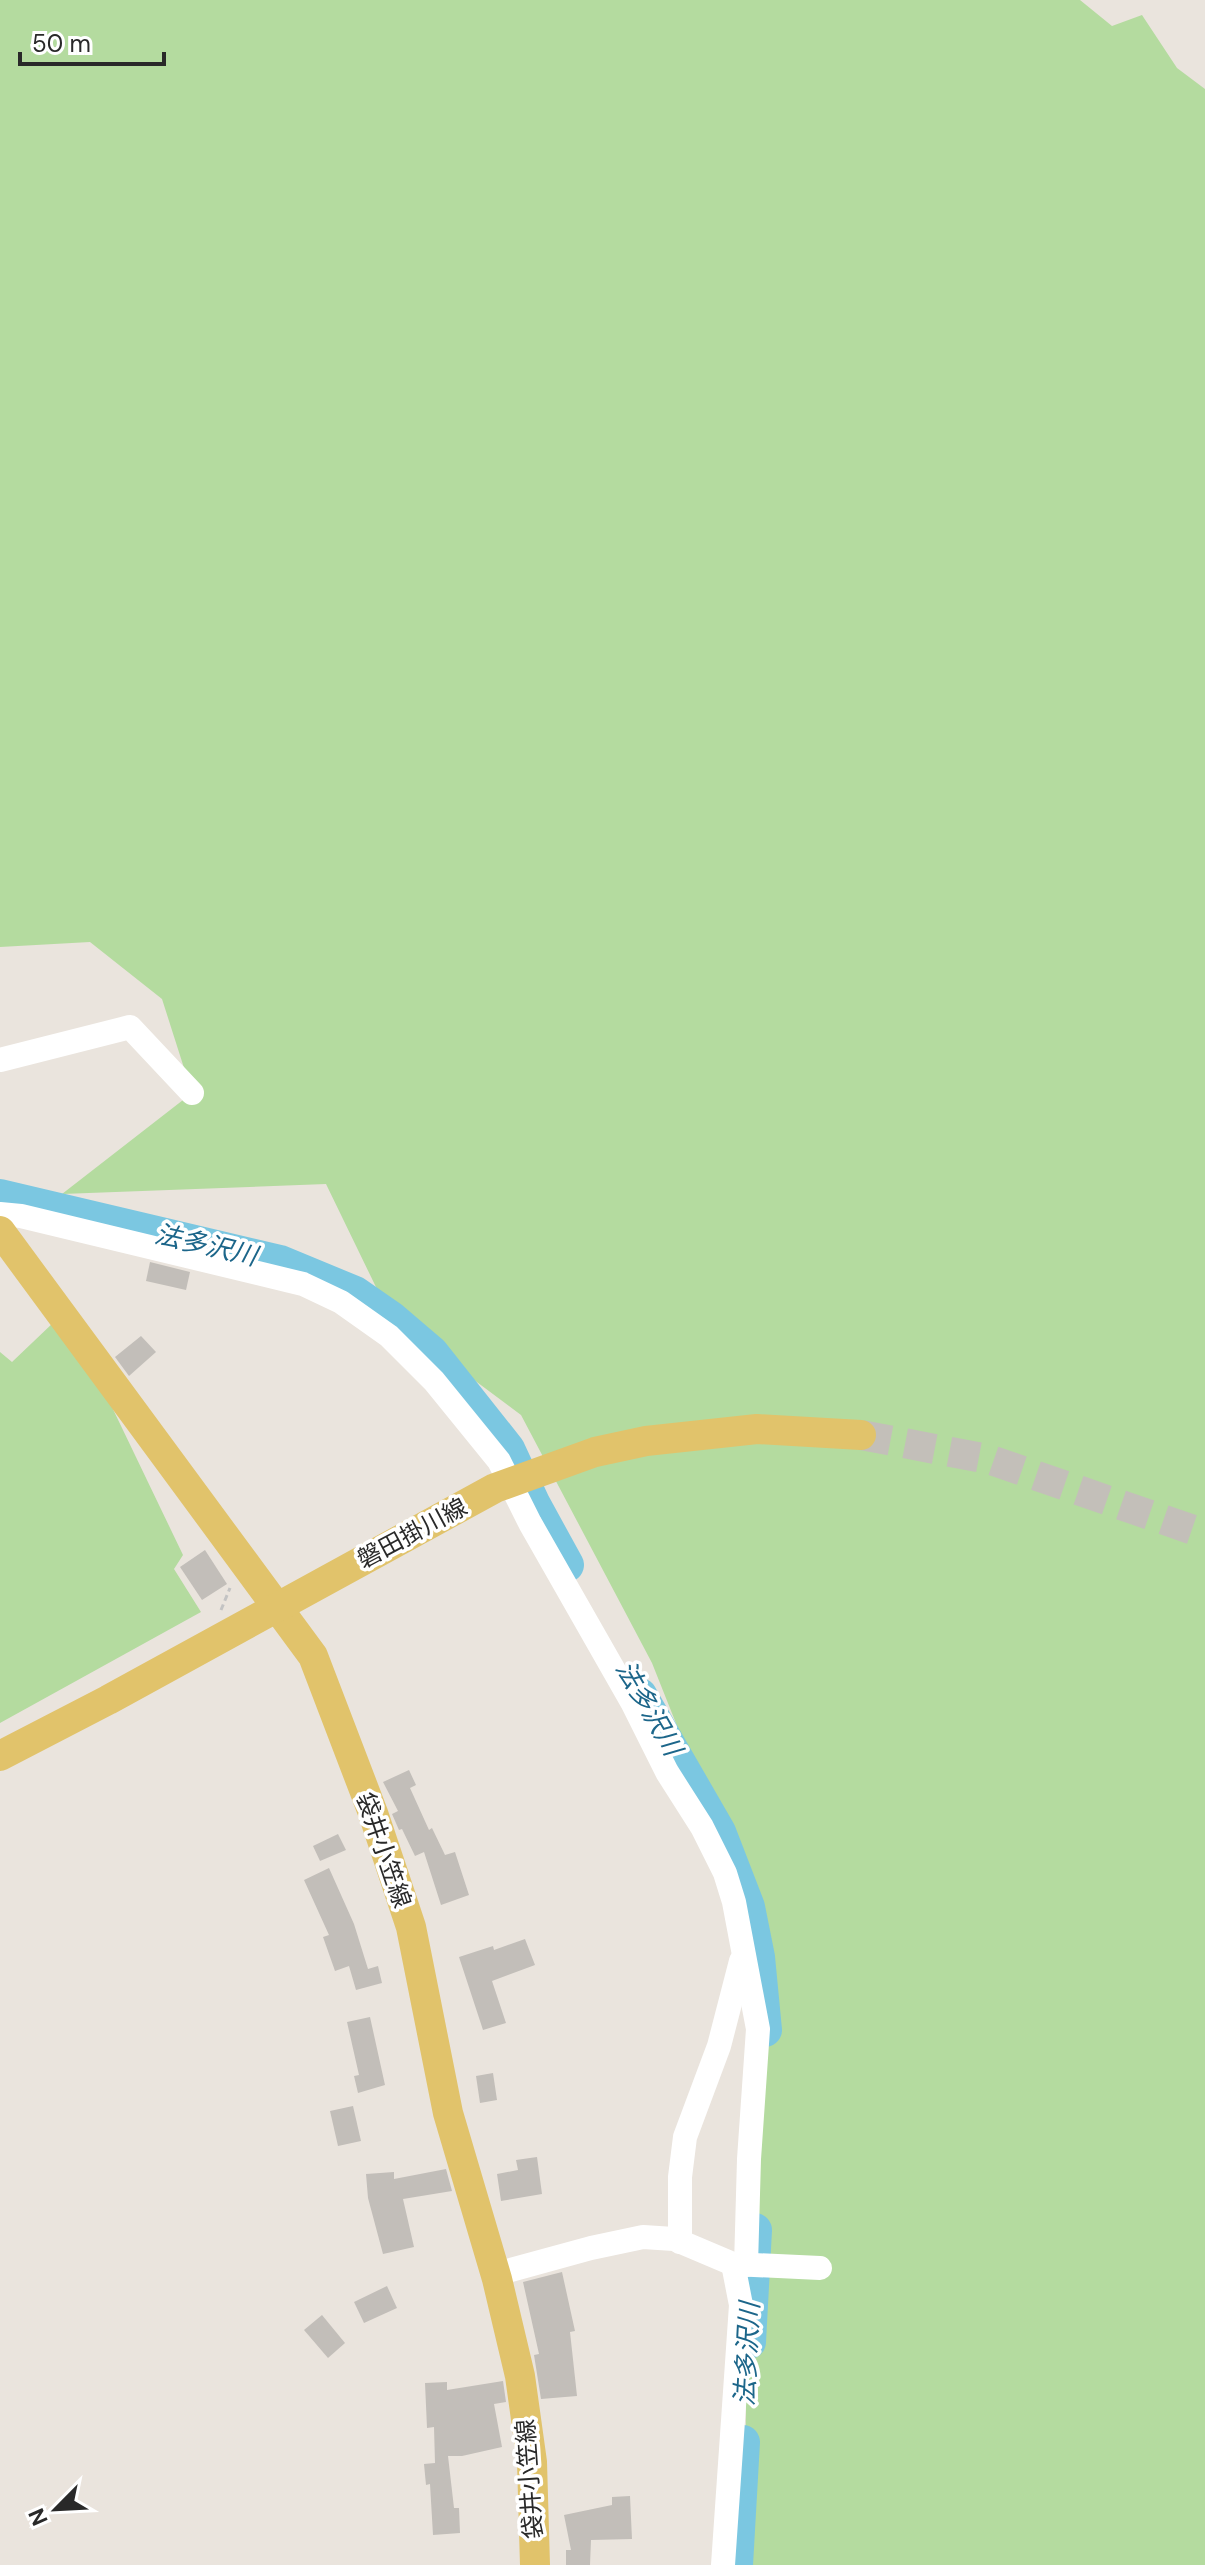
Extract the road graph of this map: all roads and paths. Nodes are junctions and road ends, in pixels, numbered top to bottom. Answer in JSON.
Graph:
{"nodes":[{"id":1,"x":0,"y":1060,"type":"edge"},
{"id":2,"x":192,"y":1093,"type":"dead end"},
{"id":3,"x":0,"y":1214,"type":"edge"},
{"id":4,"x":0,"y":1231,"type":"edge"},
{"id":5,"x":861,"y":1435,"type":"tunnel mouth"},
{"id":6,"x":232,"y":1581,"type":"dead end"},
{"id":7,"x":277,"y":1606,"type":"junction"},
{"id":8,"x":219,"y":1613,"type":"dead end"},
{"id":9,"x":0,"y":1756,"type":"edge"},
{"id":10,"x":742,"y":1956,"type":"junction"},
{"id":11,"x":757,"y":2040,"type":"junction"},
{"id":12,"x":716,"y":2055,"type":"junction"},
{"id":13,"x":680,"y":2242,"type":"junction"},
{"id":14,"x":739,"y":2265,"type":"junction"},
{"id":15,"x":820,"y":2268,"type":"dead end"},
{"id":16,"x":496,"y":2274,"type":"junction"},
{"id":17,"x":535,"y":2565,"type":"edge"},
{"id":18,"x":723,"y":2565,"type":"edge"}],
"edges":[{"from":1,"to":2,"type":"street"},
{"from":3,"to":10,"type":"street"},
{"from":4,"to":7,"type":"main road","name":"袋井小笠線"},
{"from":5,"to":7,"type":"main road","name":"磐田掛川線"},
{"from":6,"to":8,"type":"path"},
{"from":7,"to":9,"type":"main road","name":"磐田掛川線"},
{"from":7,"to":16,"type":"main road","name":"袋井小笠線"},
{"from":10,"to":11,"type":"street"},
{"from":10,"to":12,"type":"street"},
{"from":11,"to":12,"type":"street"},
{"from":11,"to":14,"type":"street"},
{"from":12,"to":13,"type":"street"},
{"from":13,"to":14,"type":"street"},
{"from":13,"to":16,"type":"street"},
{"from":14,"to":15,"type":"street"},
{"from":14,"to":18,"type":"street"},
{"from":16,"to":17,"type":"main road","name":"袋井小笠線"}]}
